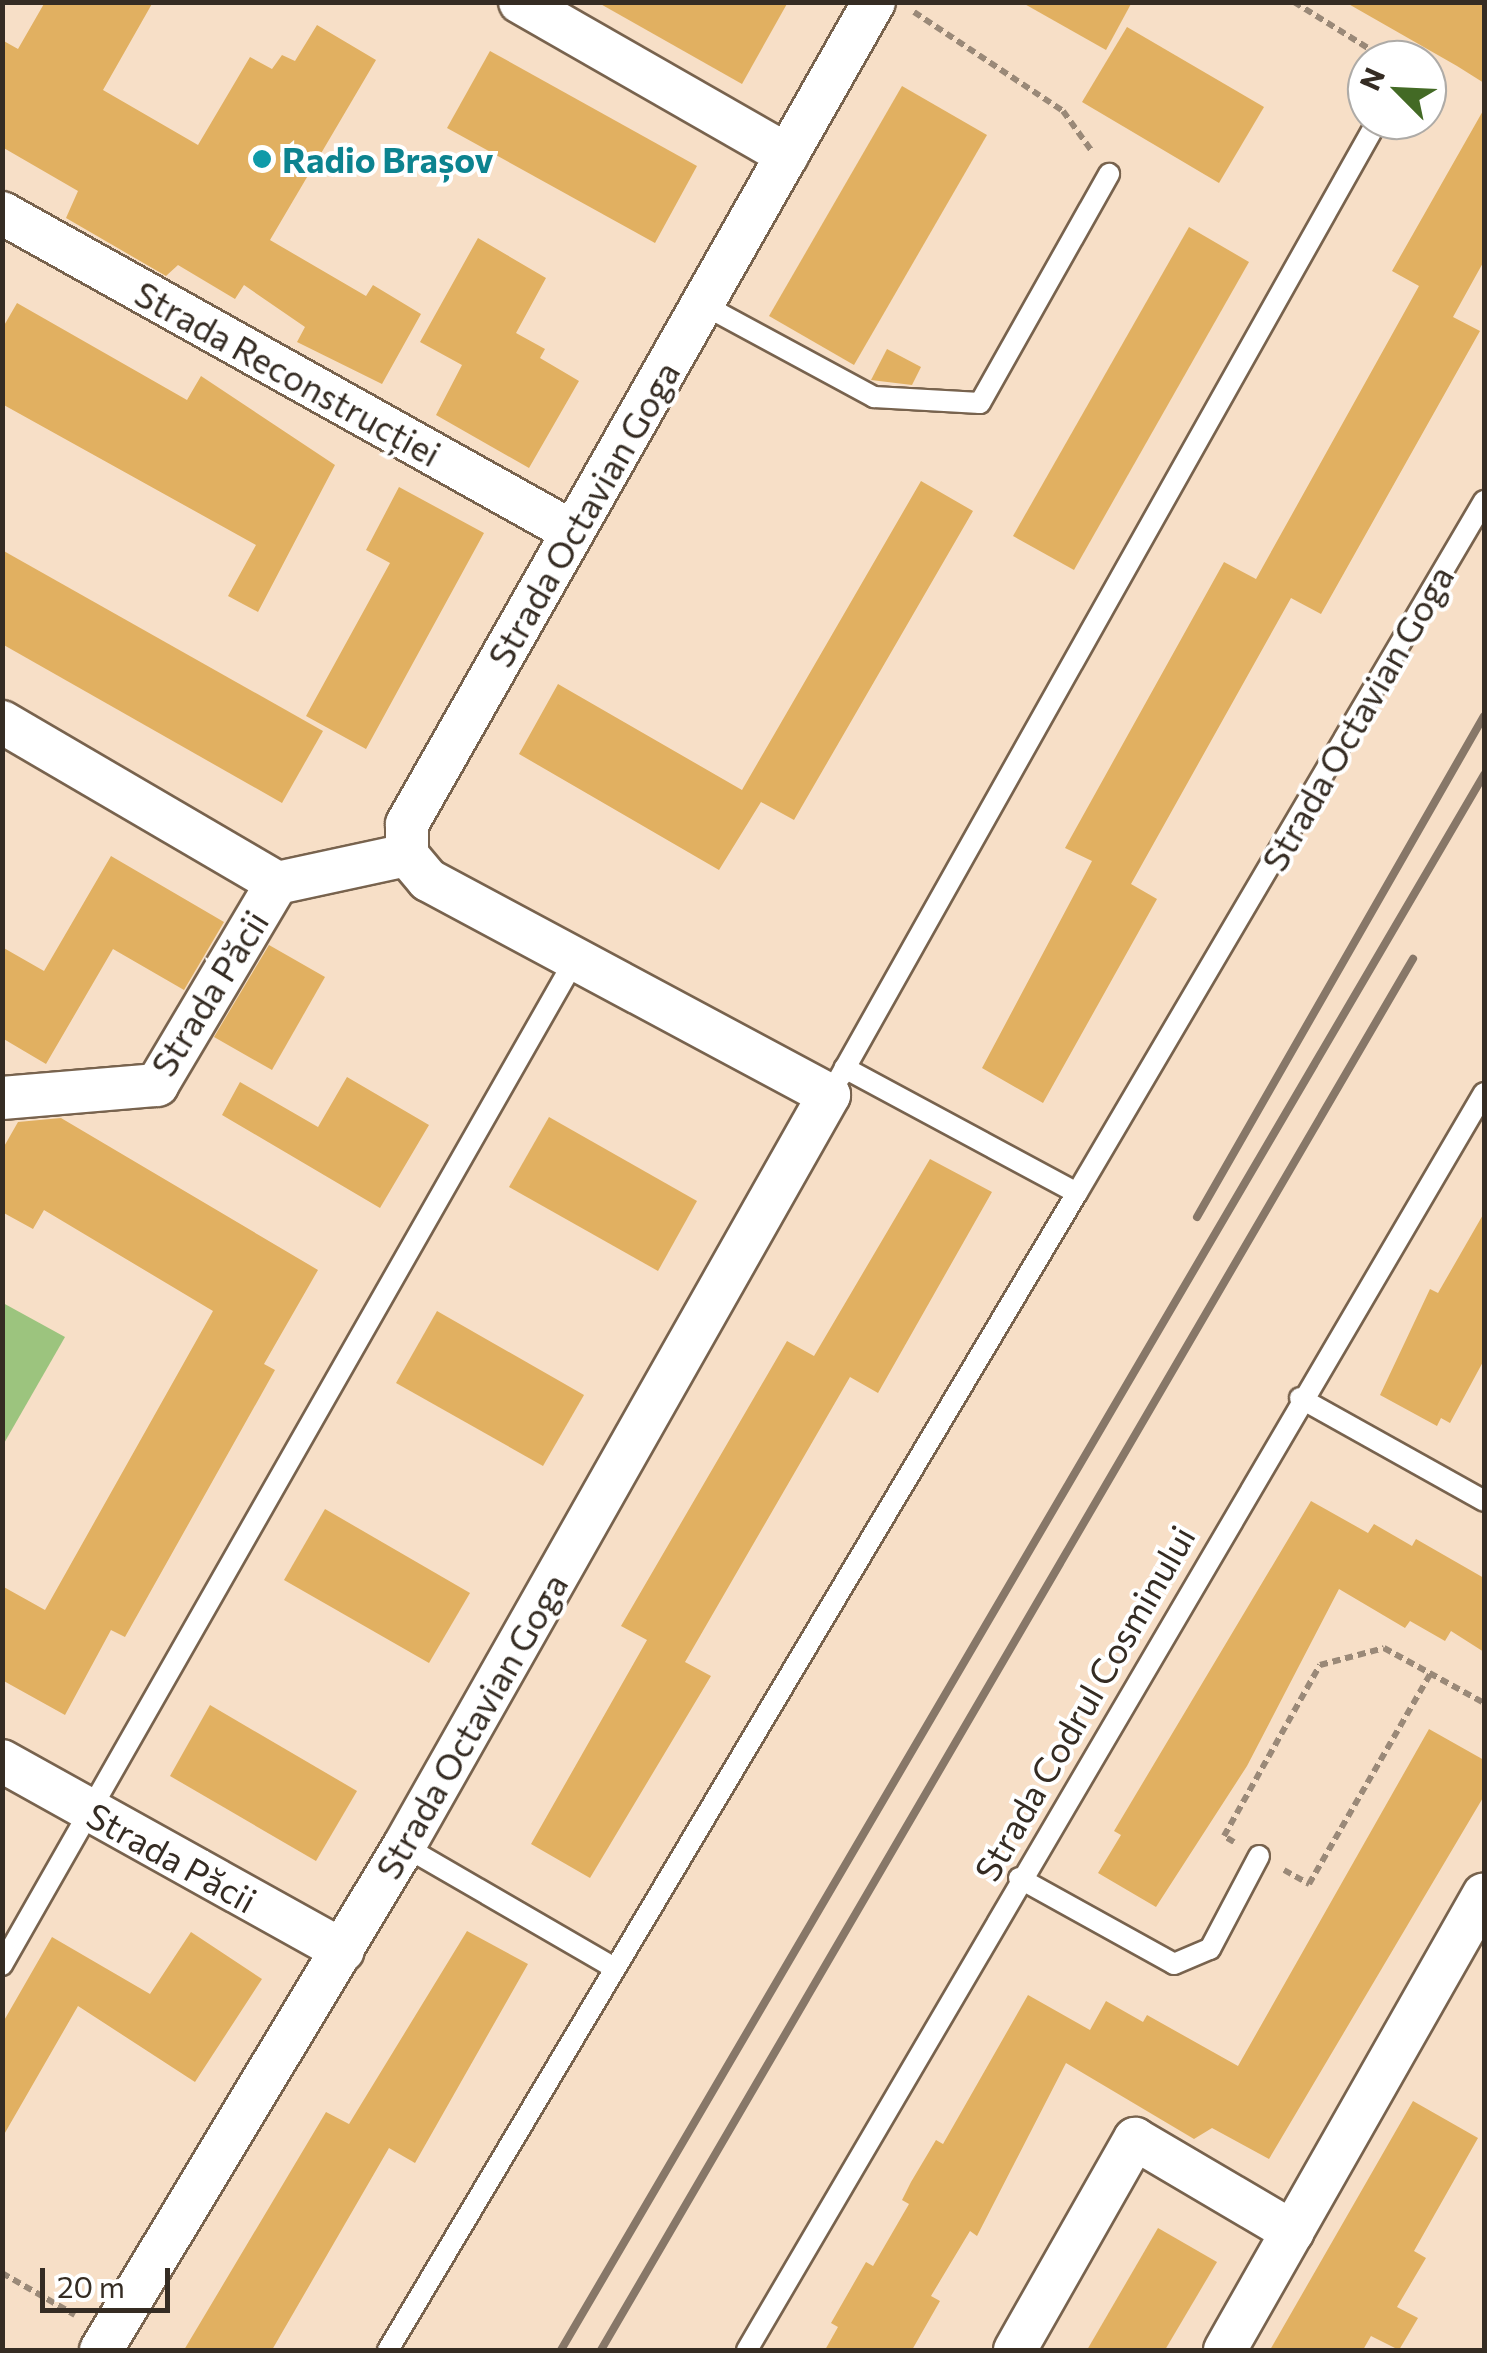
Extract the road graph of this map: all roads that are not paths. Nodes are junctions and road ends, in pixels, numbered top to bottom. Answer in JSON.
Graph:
{"nodes":[{"id":1,"x":520,"y":2,"type":"edge"},
{"id":2,"x":874,"y":2,"type":"edge"},
{"id":3,"x":1367,"y":140,"type":"edge"},
{"id":4,"x":787,"y":154,"type":"junction"},
{"id":5,"x":1108,"y":174,"type":"road end"},
{"id":6,"x":2,"y":213,"type":"edge"},
{"id":7,"x":702,"y":304,"type":"junction"},
{"id":8,"x":1484,"y":501,"type":"edge"},
{"id":9,"x":573,"y":532,"type":"junction"},
{"id":10,"x":2,"y":722,"type":"edge"},
{"id":11,"x":407,"y":856,"type":"junction"},
{"id":12,"x":277,"y":884,"type":"junction"},
{"id":13,"x":578,"y":956,"type":"junction"},
{"id":14,"x":837,"y":1081,"type":"junction"},
{"id":15,"x":1484,"y":1092,"type":"edge"},
{"id":16,"x":5,"y":1102,"type":"edge"},
{"id":17,"x":1077,"y":1193,"type":"junction"},
{"id":18,"x":1300,"y":1398,"type":"junction"},
{"id":19,"x":1484,"y":1501,"type":"edge"},
{"id":20,"x":2,"y":1760,"type":"edge"},
{"id":21,"x":92,"y":1812,"type":"junction"},
{"id":22,"x":404,"y":1846,"type":"junction"},
{"id":23,"x":1259,"y":1856,"type":"road end"},
{"id":24,"x":1020,"y":1878,"type":"junction"},
{"id":25,"x":1484,"y":1894,"type":"edge"},
{"id":26,"x":342,"y":1952,"type":"junction"},
{"id":27,"x":2,"y":1964,"type":"edge"},
{"id":28,"x":613,"y":1967,"type":"junction"},
{"id":29,"x":1293,"y":2232,"type":"junction"},
{"id":30,"x":105,"y":2343,"type":"edge"},
{"id":31,"x":388,"y":2350,"type":"edge"},
{"id":32,"x":746,"y":2350,"type":"edge"},
{"id":33,"x":1015,"y":2350,"type":"edge"},
{"id":34,"x":1225,"y":2350,"type":"edge"}],
"edges":[{"from":1,"to":4,"type":"street"},
{"from":2,"to":4,"type":"street","name":"Strada Octavian Goga"},
{"from":3,"to":14,"type":"lane","name":"Strada Octavian Goga"},
{"from":4,"to":7,"type":"street","name":"Strada Octavian Goga"},
{"from":5,"to":7,"type":"lane"},
{"from":6,"to":9,"type":"street","name":"Strada Reconstrucției"},
{"from":7,"to":9,"type":"street","name":"Strada Octavian Goga"},
{"from":8,"to":17,"type":"lane","name":"Strada Octavian Goga"},
{"from":9,"to":11,"type":"street","name":"Strada Octavian Goga"},
{"from":10,"to":12,"type":"street"},
{"from":11,"to":12,"type":"street"},
{"from":11,"to":13,"type":"street"},
{"from":12,"to":16,"type":"street","name":"Strada Păcii"},
{"from":13,"to":14,"type":"street"},
{"from":13,"to":21,"type":"lane"},
{"from":14,"to":17,"type":"lane"},
{"from":14,"to":22,"type":"street","name":"Strada Octavian Goga"},
{"from":15,"to":18,"type":"lane","name":"Strada Codrul Cosminului"},
{"from":17,"to":28,"type":"lane","name":"Strada Octavian Goga"},
{"from":18,"to":19,"type":"lane"},
{"from":18,"to":24,"type":"lane","name":"Strada Codrul Cosminului"},
{"from":20,"to":21,"type":"street","name":"Strada Păcii"},
{"from":21,"to":26,"type":"street","name":"Strada Păcii"},
{"from":21,"to":27,"type":"lane"},
{"from":22,"to":26,"type":"street","name":"Strada Octavian Goga"},
{"from":22,"to":28,"type":"lane"},
{"from":23,"to":24,"type":"lane"},
{"from":24,"to":32,"type":"lane","name":"Strada Codrul Cosminului"},
{"from":25,"to":29,"type":"street"},
{"from":26,"to":30,"type":"street","name":"Strada Octavian Goga"},
{"from":28,"to":31,"type":"lane","name":"Strada Octavian Goga"},
{"from":29,"to":33,"type":"street"},
{"from":29,"to":34,"type":"street"}]}
